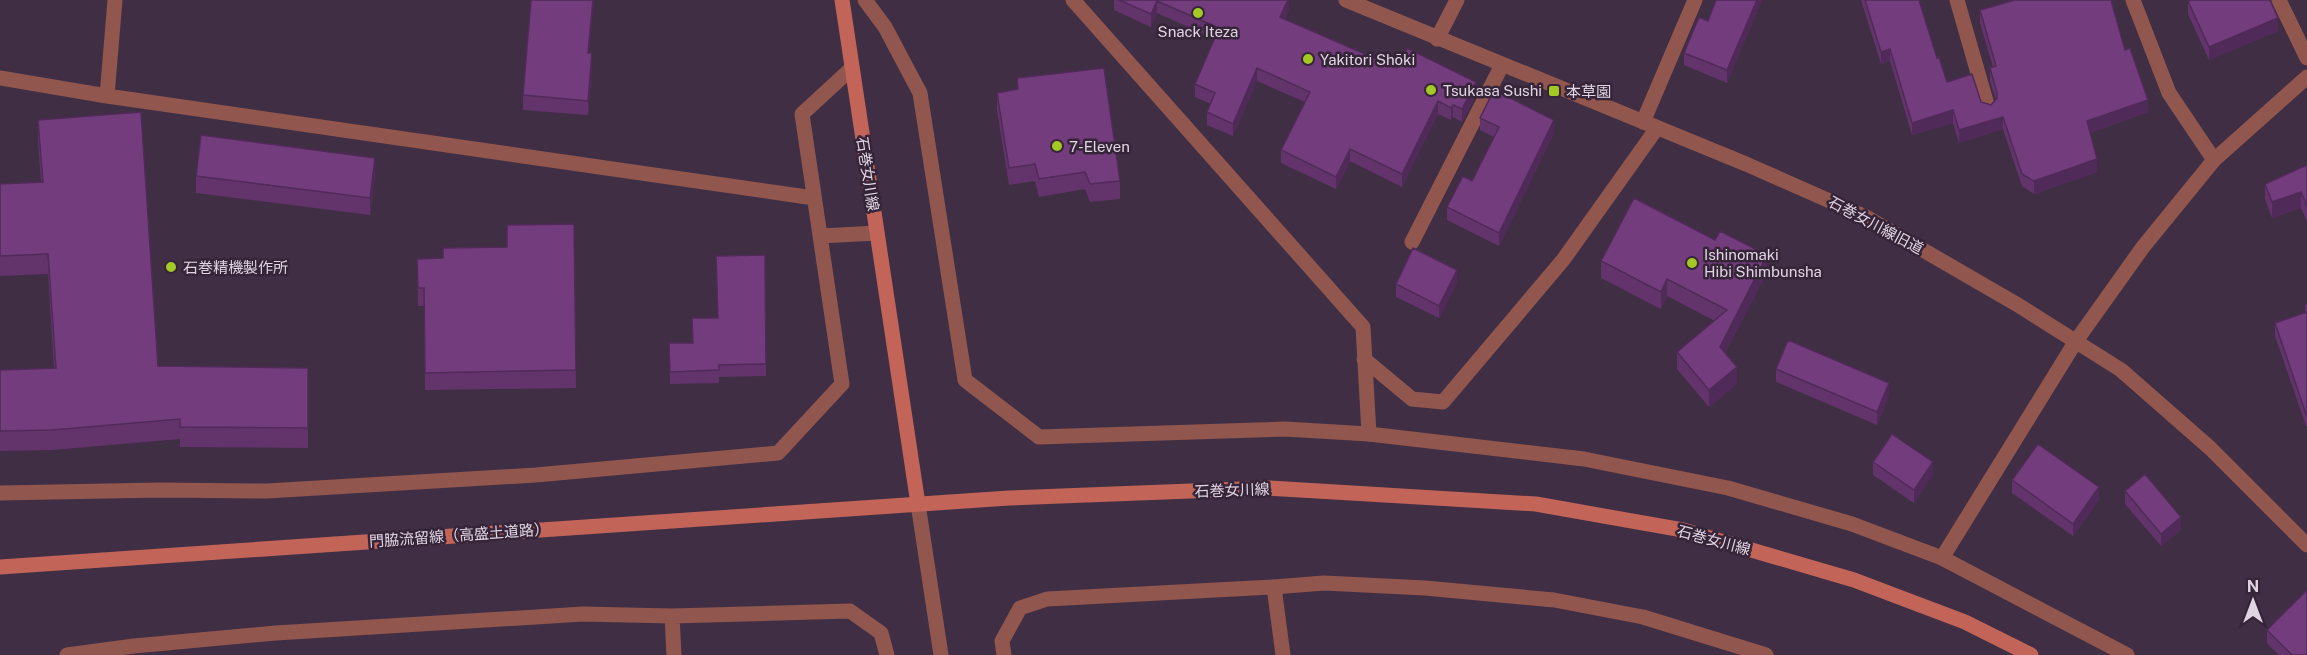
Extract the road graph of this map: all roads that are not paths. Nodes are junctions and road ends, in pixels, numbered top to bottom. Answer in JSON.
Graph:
{"nodes":[{"id":1,"x":115,"y":0,"type":"edge"},
{"id":2,"x":842,"y":0,"type":"edge"},
{"id":3,"x":865,"y":0,"type":"edge"},
{"id":4,"x":1073,"y":0,"type":"edge"},
{"id":5,"x":1457,"y":0,"type":"edge"},
{"id":6,"x":1695,"y":0,"type":"edge"},
{"id":7,"x":2133,"y":0,"type":"edge"},
{"id":8,"x":2279,"y":0,"type":"edge"},
{"id":9,"x":1962,"y":1,"type":"edge"},
{"id":10,"x":1357,"y":2,"type":"edge"},
{"id":11,"x":1437,"y":39,"type":"junction"},
{"id":12,"x":2307,"y":58,"type":"edge"},
{"id":13,"x":1502,"y":65,"type":"junction"},
{"id":14,"x":852,"y":68,"type":"junction"},
{"id":15,"x":2307,"y":77,"type":"edge"},
{"id":16,"x":0,"y":78,"type":"edge"},
{"id":17,"x":107,"y":96,"type":"junction"},
{"id":18,"x":1988,"y":108,"type":"edge"},
{"id":19,"x":1650,"y":125,"type":"junction"},
{"id":20,"x":2214,"y":160,"type":"junction"},
{"id":21,"x":814,"y":198,"type":"junction"},
{"id":22,"x":878,"y":233,"type":"junction"},
{"id":23,"x":820,"y":236,"type":"junction"},
{"id":24,"x":1412,"y":242,"type":"dead end"},
{"id":25,"x":2076,"y":341,"type":"junction"},
{"id":26,"x":1364,"y":359,"type":"junction"},
{"id":27,"x":1369,"y":434,"type":"junction"},
{"id":28,"x":0,"y":493,"type":"edge"},
{"id":29,"x":918,"y":504,"type":"junction"},
{"id":30,"x":2307,"y":545,"type":"edge"},
{"id":31,"x":1941,"y":558,"type":"junction"},
{"id":32,"x":0,"y":567,"type":"edge"},
{"id":33,"x":1274,"y":587,"type":"junction"},
{"id":34,"x":672,"y":616,"type":"junction"},
{"id":35,"x":135,"y":651,"type":"edge"},
{"id":36,"x":67,"y":655,"type":"edge"},
{"id":37,"x":674,"y":655,"type":"edge"},
{"id":38,"x":887,"y":655,"type":"edge"},
{"id":39,"x":941,"y":655,"type":"edge"},
{"id":40,"x":1004,"y":655,"type":"edge"},
{"id":41,"x":1283,"y":655,"type":"edge"},
{"id":42,"x":1767,"y":655,"type":"edge"},
{"id":43,"x":2031,"y":655,"type":"edge"},
{"id":44,"x":2127,"y":655,"type":"edge"}],
"edges":[{"from":1,"to":17,"type":"street"},
{"from":2,"to":14,"type":"main road","name":"石巻女川線"},
{"from":3,"to":27,"type":"street"},
{"from":4,"to":26,"type":"street"},
{"from":5,"to":11,"type":"street"},
{"from":6,"to":19,"type":"street"},
{"from":7,"to":20,"type":"street"},
{"from":8,"to":12,"type":"street"},
{"from":9,"to":18,"type":"street"},
{"from":10,"to":11,"type":"street","name":"石巻女川線旧道"},
{"from":11,"to":13,"type":"street","name":"石巻女川線旧道"},
{"from":13,"to":19,"type":"street","name":"石巻女川線旧道"},
{"from":13,"to":24,"type":"street"},
{"from":14,"to":21,"type":"street"},
{"from":14,"to":22,"type":"main road","name":"石巻女川線"},
{"from":15,"to":20,"type":"street"},
{"from":16,"to":17,"type":"street"},
{"from":17,"to":21,"type":"street"},
{"from":19,"to":25,"type":"street","name":"石巻女川線旧道"},
{"from":19,"to":26,"type":"street"},
{"from":20,"to":25,"type":"street"},
{"from":21,"to":23,"type":"street"},
{"from":22,"to":23,"type":"street"},
{"from":22,"to":29,"type":"main road","name":"石巻女川線"},
{"from":23,"to":28,"type":"street"},
{"from":25,"to":30,"type":"street","name":"石巻女川線旧道"},
{"from":25,"to":31,"type":"street"},
{"from":26,"to":27,"type":"street"},
{"from":27,"to":31,"type":"street"},
{"from":29,"to":32,"type":"main road","name":"門脇流留線（高盛土道路）"},
{"from":29,"to":39,"type":"street"},
{"from":29,"to":43,"type":"main road","name":"石巻女川線"},
{"from":31,"to":44,"type":"street"},
{"from":33,"to":40,"type":"street"},
{"from":33,"to":41,"type":"street"},
{"from":33,"to":42,"type":"street"},
{"from":34,"to":35,"type":"street"},
{"from":34,"to":37,"type":"street"},
{"from":34,"to":38,"type":"street"},
{"from":35,"to":36,"type":"street"}]}
